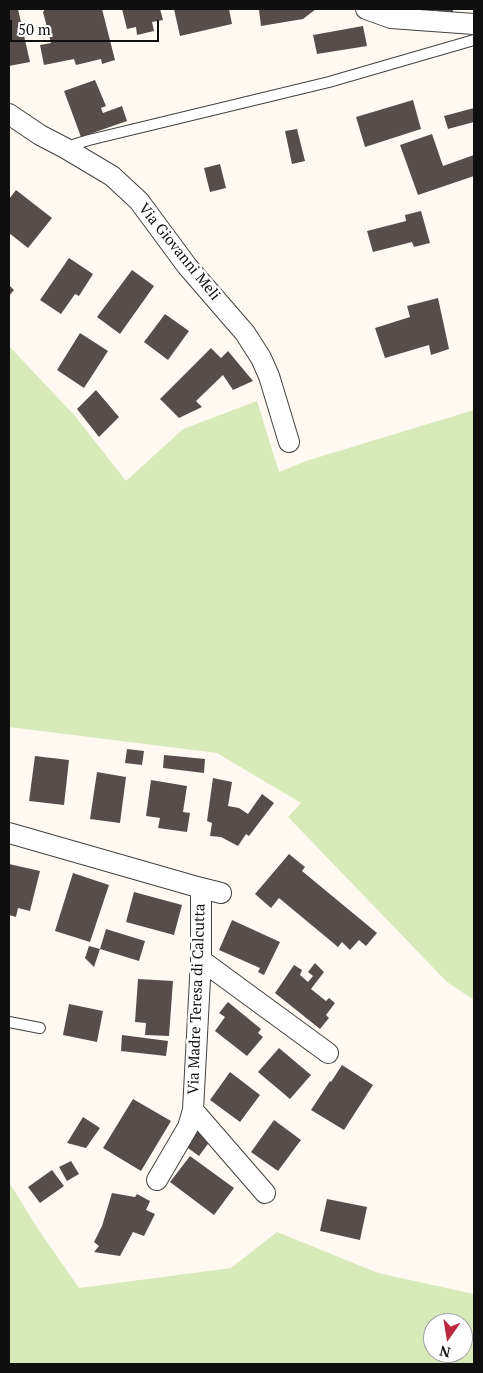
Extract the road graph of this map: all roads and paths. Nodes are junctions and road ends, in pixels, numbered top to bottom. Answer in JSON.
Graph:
{"nodes":[{"id":1,"x":366,"y":9,"type":"edge"},
{"id":2,"x":474,"y":24,"type":"edge"},
{"id":3,"x":474,"y":40,"type":"edge"},
{"id":4,"x":9,"y":114,"type":"edge"},
{"id":5,"x":65,"y":148,"type":"junction"},
{"id":6,"x":289,"y":442,"type":"dead end"},
{"id":7,"x":9,"y":833,"type":"edge"},
{"id":8,"x":201,"y":888,"type":"junction"},
{"id":9,"x":221,"y":893,"type":"dead end"},
{"id":10,"x":200,"y":960,"type":"junction"},
{"id":11,"x":9,"y":1022,"type":"edge"},
{"id":12,"x":40,"y":1028,"type":"dead end"},
{"id":13,"x":328,"y":1053,"type":"dead end"},
{"id":14,"x":193,"y":1110,"type":"junction"},
{"id":15,"x":157,"y":1180,"type":"dead end"},
{"id":16,"x":265,"y":1193,"type":"dead end"}],
"edges":[{"from":1,"to":2,"type":"street"},
{"from":3,"to":5,"type":"lane"},
{"from":4,"to":5,"type":"street","name":"Via Giovanni Meli"},
{"from":5,"to":6,"type":"street","name":"Via Giovanni Meli"},
{"from":7,"to":8,"type":"street","name":"Via Madre Teresa di Calcutta"},
{"from":8,"to":9,"type":"street"},
{"from":8,"to":10,"type":"street","name":"Via Madre Teresa di Calcutta"},
{"from":10,"to":13,"type":"street"},
{"from":10,"to":14,"type":"street","name":"Via Madre Teresa di Calcutta"},
{"from":11,"to":12,"type":"lane"},
{"from":14,"to":15,"type":"street","name":"Via Madre Teresa di Calcutta"},
{"from":14,"to":16,"type":"street"}]}
